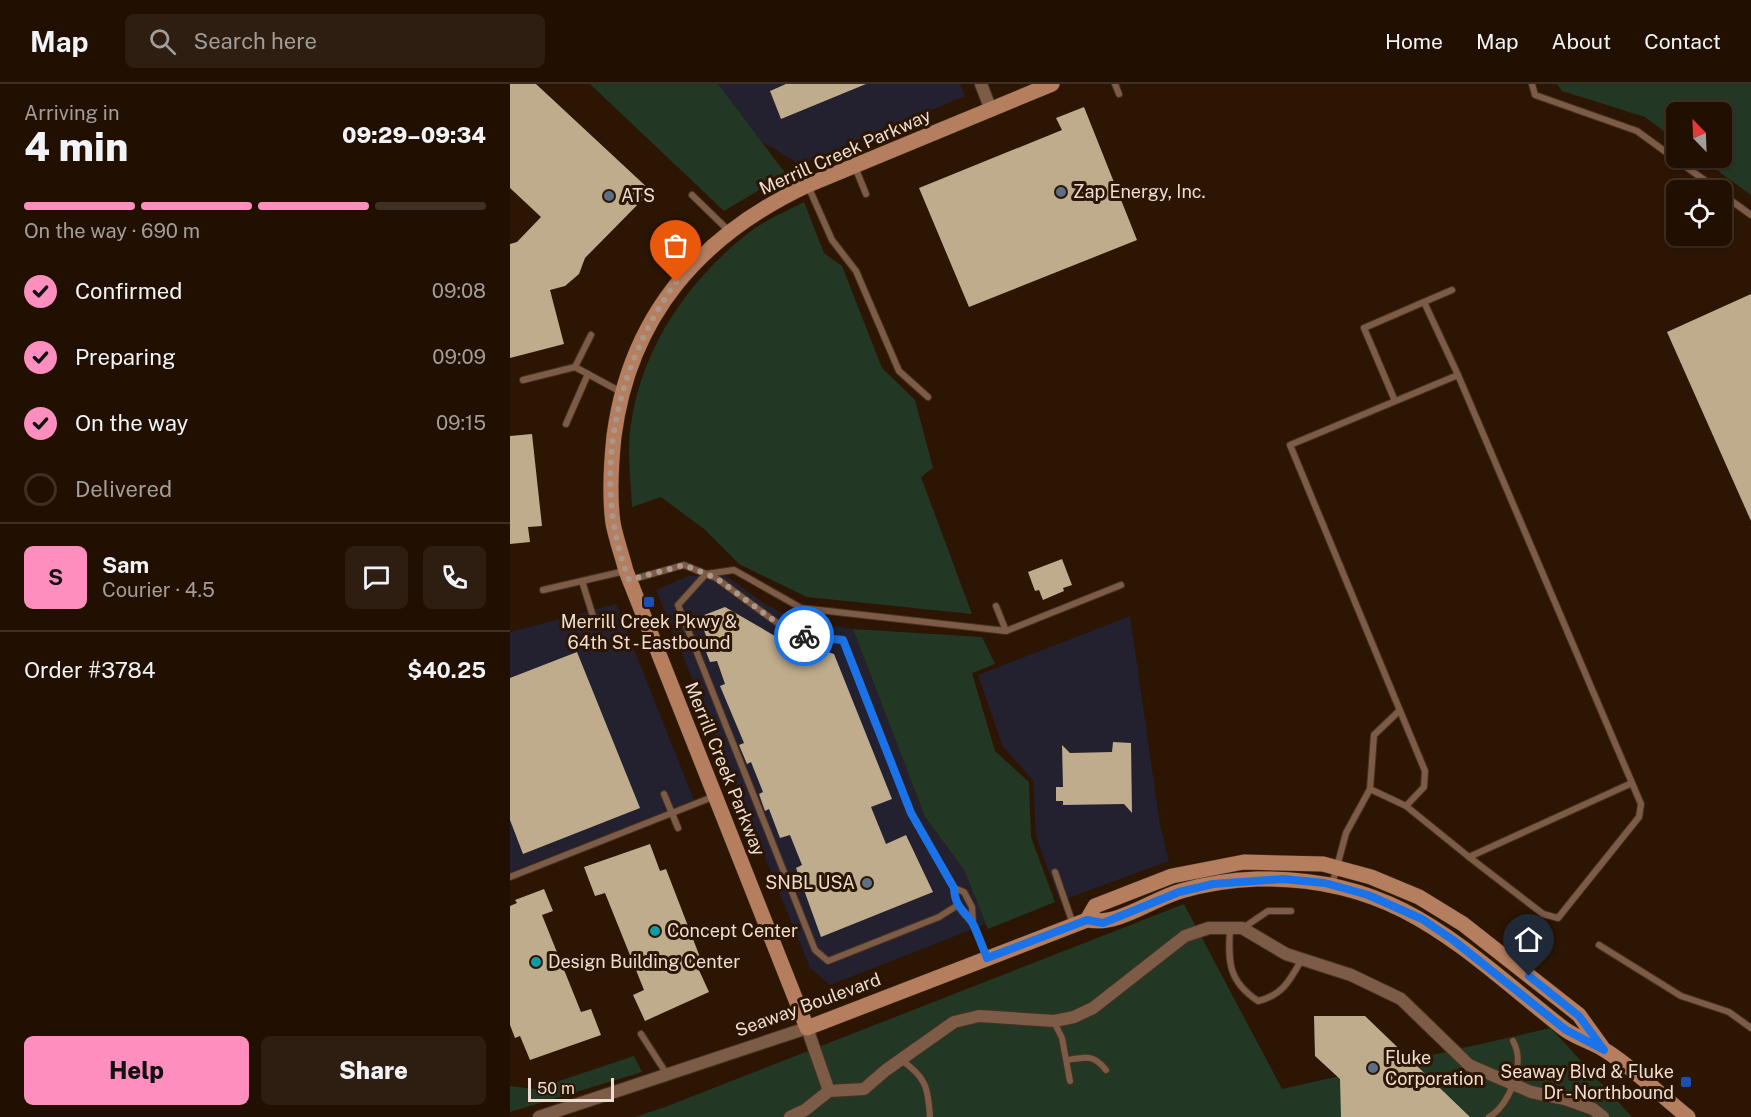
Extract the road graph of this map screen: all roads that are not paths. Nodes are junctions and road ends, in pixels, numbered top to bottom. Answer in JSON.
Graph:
{"nodes":[{"id":1,"x":981,"y":84,"type":"edge"},
{"id":2,"x":1052,"y":84,"type":"edge"},
{"id":3,"x":1115,"y":84,"type":"edge"},
{"id":4,"x":1532,"y":84,"type":"edge"},
{"id":5,"x":1119,"y":94,"type":"dead end"},
{"id":6,"x":992,"y":110,"type":"junction"},
{"id":7,"x":855,"y":166,"type":"junction"},
{"id":8,"x":1704,"y":180,"type":"edge"},
{"id":9,"x":808,"y":185,"type":"junction"},
{"id":10,"x":866,"y":194,"type":"dead end"},
{"id":11,"x":692,"y":195,"type":"dead end"},
{"id":12,"x":1732,"y":201,"type":"edge"},
{"id":13,"x":1751,"y":215,"type":"edge"},
{"id":14,"x":730,"y":232,"type":"junction"},
{"id":15,"x":1452,"y":290,"type":"dead end"},
{"id":16,"x":1425,"y":302,"type":"junction"},
{"id":17,"x":591,"y":335,"type":"dead end"},
{"id":18,"x":575,"y":367,"type":"junction"},
{"id":19,"x":588,"y":374,"type":"junction"},
{"id":20,"x":1458,"y":375,"type":"junction"},
{"id":21,"x":523,"y":380,"type":"dead end"},
{"id":22,"x":622,"y":392,"type":"junction"},
{"id":23,"x":928,"y":397,"type":"dead end"},
{"id":24,"x":1395,"y":401,"type":"junction"},
{"id":25,"x":566,"y":424,"type":"dead end"},
{"id":26,"x":705,"y":574,"type":"junction"},
{"id":27,"x":627,"y":576,"type":"junction"},
{"id":28,"x":582,"y":581,"type":"junction"},
{"id":29,"x":1121,"y":585,"type":"dead end"},
{"id":30,"x":543,"y":590,"type":"dead end"},
{"id":31,"x":996,"y":606,"type":"dead end"},
{"id":32,"x":596,"y":626,"type":"dead end"},
{"id":33,"x":1006,"y":631,"type":"junction"},
{"id":34,"x":1398,"y":712,"type":"junction"},
{"id":35,"x":1632,"y":783,"type":"junction"},
{"id":36,"x":1370,"y":789,"type":"junction"},
{"id":37,"x":664,"y":794,"type":"dead end"},
{"id":38,"x":715,"y":796,"type":"junction"},
{"id":39,"x":1406,"y":806,"type":"junction"},
{"id":40,"x":671,"y":813,"type":"junction"},
{"id":41,"x":678,"y":828,"type":"dead end"},
{"id":42,"x":1469,"y":857,"type":"junction"},
{"id":43,"x":1336,"y":868,"type":"junction"},
{"id":44,"x":1055,"y":872,"type":"dead end"},
{"id":45,"x":510,"y":877,"type":"edge"},
{"id":46,"x":1332,"y":885,"type":"junction"},
{"id":47,"x":954,"y":888,"type":"junction"},
{"id":48,"x":958,"y":905,"type":"junction"},
{"id":49,"x":1291,"y":911,"type":"dead end"},
{"id":50,"x":1080,"y":922,"type":"junction"},
{"id":51,"x":973,"y":923,"type":"junction"},
{"id":52,"x":1236,"y":928,"type":"junction"},
{"id":53,"x":1599,"y":945,"type":"dead end"},
{"id":54,"x":987,"y":958,"type":"junction"},
{"id":55,"x":1303,"y":958,"type":"junction"},
{"id":56,"x":1054,"y":1021,"type":"junction"},
{"id":57,"x":807,"y":1028,"type":"junction"},
{"id":58,"x":1751,"y":1028,"type":"edge"},
{"id":59,"x":641,"y":1034,"type":"dead end"},
{"id":60,"x":1513,"y":1041,"type":"dead end"},
{"id":61,"x":1604,"y":1050,"type":"junction"},
{"id":62,"x":900,"y":1059,"type":"junction"},
{"id":63,"x":1067,"y":1060,"type":"junction"},
{"id":64,"x":1106,"y":1070,"type":"dead end"},
{"id":65,"x":668,"y":1076,"type":"junction"},
{"id":66,"x":1070,"y":1081,"type":"dead end"},
{"id":67,"x":1512,"y":1084,"type":"junction"},
{"id":68,"x":829,"y":1091,"type":"junction"},
{"id":69,"x":539,"y":1117,"type":"edge"},
{"id":70,"x":790,"y":1117,"type":"edge"},
{"id":71,"x":930,"y":1117,"type":"edge"},
{"id":72,"x":1489,"y":1117,"type":"edge"},
{"id":73,"x":1604,"y":1117,"type":"edge"},
{"id":74,"x":1688,"y":1117,"type":"edge"}],
"edges":[{"from":1,"to":6,"type":"street"},
{"from":2,"to":6,"type":"street","name":"Merrill Creek Parkway"},
{"from":3,"to":5,"type":"lane"},
{"from":4,"to":8,"type":"lane"},
{"from":6,"to":7,"type":"street","name":"Merrill Creek Parkway"},
{"from":7,"to":9,"type":"street","name":"Merrill Creek Parkway"},
{"from":7,"to":10,"type":"lane"},
{"from":9,"to":14,"type":"street","name":"Merrill Creek Parkway"},
{"from":9,"to":23,"type":"lane"},
{"from":11,"to":14,"type":"lane"},
{"from":12,"to":13,"type":"lane"},
{"from":14,"to":22,"type":"street","name":"Merrill Creek Parkway"},
{"from":15,"to":16,"type":"lane"},
{"from":16,"to":20,"type":"lane"},
{"from":16,"to":24,"type":"lane"},
{"from":17,"to":18,"type":"lane"},
{"from":18,"to":19,"type":"lane"},
{"from":18,"to":21,"type":"lane"},
{"from":19,"to":22,"type":"lane"},
{"from":19,"to":25,"type":"lane"},
{"from":20,"to":24,"type":"lane"},
{"from":20,"to":35,"type":"lane"},
{"from":22,"to":27,"type":"street","name":"Merrill Creek Parkway"},
{"from":24,"to":34,"type":"lane"},
{"from":26,"to":27,"type":"lane"},
{"from":26,"to":33,"type":"lane"},
{"from":26,"to":47,"type":"lane"},
{"from":26,"to":48,"type":"lane"},
{"from":27,"to":28,"type":"lane"},
{"from":27,"to":38,"type":"street","name":"Merrill Creek Parkway"},
{"from":28,"to":30,"type":"lane"},
{"from":28,"to":32,"type":"lane"},
{"from":29,"to":33,"type":"lane"},
{"from":31,"to":33,"type":"lane"},
{"from":34,"to":36,"type":"lane"},
{"from":34,"to":39,"type":"lane"},
{"from":35,"to":42,"type":"lane"},
{"from":35,"to":42,"type":"lane"},
{"from":36,"to":39,"type":"lane"},
{"from":36,"to":43,"type":"lane"},
{"from":37,"to":40,"type":"lane"},
{"from":38,"to":40,"type":"lane"},
{"from":38,"to":57,"type":"street","name":"Merrill Creek Parkway"},
{"from":39,"to":42,"type":"lane"},
{"from":40,"to":41,"type":"lane"},
{"from":40,"to":45,"type":"lane"},
{"from":43,"to":46,"type":"lane"},
{"from":43,"to":50,"type":"street","name":"Seaway Boulevard"},
{"from":43,"to":61,"type":"street","name":"Seaway Boulevard"},
{"from":44,"to":50,"type":"lane"},
{"from":46,"to":50,"type":"street","name":"Seaway Boulevard"},
{"from":46,"to":61,"type":"street","name":"Seaway Boulevard"},
{"from":47,"to":48,"type":"lane"},
{"from":47,"to":51,"type":"lane"},
{"from":48,"to":51,"type":"lane"},
{"from":49,"to":52,"type":"lane"},
{"from":50,"to":54,"type":"street","name":"Seaway Boulevard"},
{"from":51,"to":54,"type":"lane"},
{"from":52,"to":55,"type":"street"},
{"from":52,"to":55,"type":"lane"},
{"from":52,"to":56,"type":"street"},
{"from":53,"to":58,"type":"lane"},
{"from":54,"to":57,"type":"street","name":"Seaway Boulevard"},
{"from":55,"to":67,"type":"street"},
{"from":56,"to":62,"type":"street"},
{"from":56,"to":63,"type":"lane"},
{"from":57,"to":65,"type":"street","name":"Seaway Boulevard"},
{"from":57,"to":68,"type":"street"},
{"from":59,"to":65,"type":"lane"},
{"from":60,"to":67,"type":"lane"},
{"from":61,"to":74,"type":"street","name":"Seaway Boulevard"},
{"from":62,"to":68,"type":"street"},
{"from":62,"to":71,"type":"lane"},
{"from":63,"to":64,"type":"lane"},
{"from":63,"to":66,"type":"lane"},
{"from":65,"to":69,"type":"street","name":"Seaway Boulevard"},
{"from":67,"to":72,"type":"lane"},
{"from":67,"to":73,"type":"street"},
{"from":68,"to":70,"type":"street"}]}
